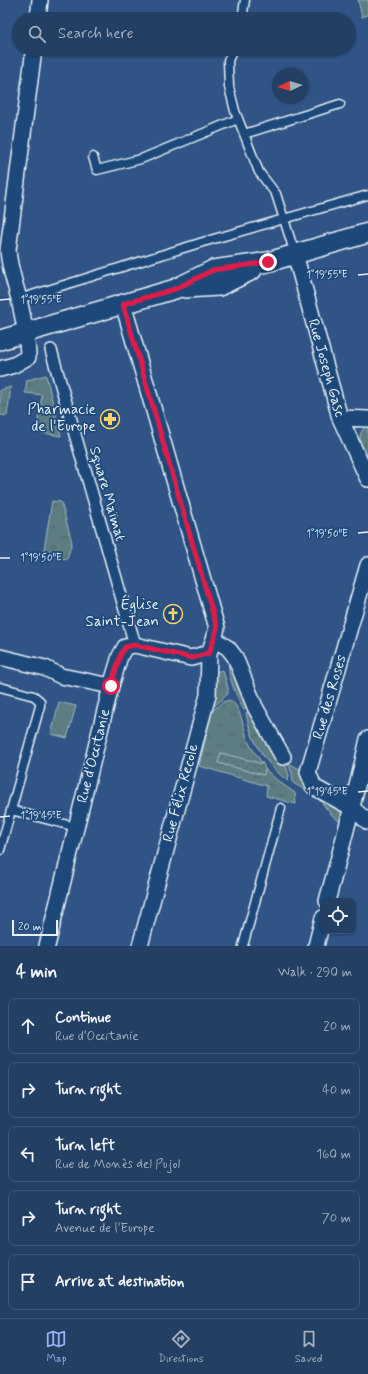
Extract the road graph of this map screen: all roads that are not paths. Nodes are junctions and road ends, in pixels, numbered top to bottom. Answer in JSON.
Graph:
{"nodes":[{"id":1,"x":40,"y":0,"type":"edge"},
{"id":2,"x":245,"y":0,"type":"edge"},
{"id":3,"x":39,"y":12,"type":"edge"},
{"id":4,"x":243,"y":12,"type":"edge"},
{"id":5,"x":33,"y":56,"type":"edge"},
{"id":6,"x":230,"y":56,"type":"edge"},
{"id":7,"x":340,"y":104,"type":"dead end"},
{"id":8,"x":238,"y":119,"type":"junction"},
{"id":9,"x":244,"y":134,"type":"junction"},
{"id":10,"x":93,"y":157,"type":"dead end"},
{"id":11,"x":368,"y":195,"type":"edge"},
{"id":12,"x":283,"y":219,"type":"junction"},
{"id":13,"x":368,"y":233,"type":"edge"},
{"id":14,"x":295,"y":254,"type":"junction"},
{"id":15,"x":19,"y":299,"type":"junction"},
{"id":16,"x":123,"y":304,"type":"junction"},
{"id":17,"x":26,"y":333,"type":"junction"},
{"id":18,"x":0,"y":340,"type":"edge"},
{"id":19,"x":52,"y":350,"type":"dead end"},
{"id":20,"x":0,"y":369,"type":"edge"},
{"id":21,"x":340,"y":418,"type":"junction"},
{"id":22,"x":368,"y":419,"type":"edge"},
{"id":23,"x":368,"y":479,"type":"edge"},
{"id":24,"x":368,"y":565,"type":"edge"},
{"id":25,"x":214,"y":639,"type":"junction"},
{"id":26,"x":135,"y":645,"type":"junction"},
{"id":27,"x":209,"y":653,"type":"junction"},
{"id":28,"x":0,"y":657,"type":"edge"},
{"id":29,"x":111,"y":686,"type":"junction"},
{"id":30,"x":0,"y":687,"type":"edge"},
{"id":31,"x":368,"y":739,"type":"edge"},
{"id":32,"x":283,"y":758,"type":"dead end"},
{"id":33,"x":281,"y":808,"type":"dead end"},
{"id":34,"x":352,"y":808,"type":"junction"},
{"id":35,"x":11,"y":810,"type":"junction"},
{"id":36,"x":368,"y":822,"type":"edge"},
{"id":37,"x":76,"y":827,"type":"junction"},
{"id":38,"x":0,"y":850,"type":"edge"},
{"id":39,"x":328,"y":898,"type":"edge"},
{"id":40,"x":320,"y":930,"type":"edge"},
{"id":41,"x":47,"y":946,"type":"edge"},
{"id":42,"x":140,"y":946,"type":"edge"},
{"id":43,"x":243,"y":946,"type":"edge"},
{"id":44,"x":316,"y":946,"type":"edge"}],
"edges":[{"from":1,"to":3,"type":"street"},
{"from":2,"to":4,"type":"lane"},
{"from":5,"to":15,"type":"street"},
{"from":6,"to":8,"type":"lane"},
{"from":7,"to":9,"type":"lane"},
{"from":8,"to":9,"type":"lane"},
{"from":8,"to":10,"type":"lane"},
{"from":9,"to":12,"type":"lane"},
{"from":11,"to":12,"type":"lane"},
{"from":12,"to":14,"type":"lane"},
{"from":12,"to":15,"type":"lane"},
{"from":13,"to":14,"type":"street"},
{"from":14,"to":16,"type":"street"},
{"from":14,"to":21,"type":"street","name":"Rue Joseph Gasc"},
{"from":15,"to":17,"type":"street"},
{"from":16,"to":17,"type":"street"},
{"from":16,"to":25,"type":"street","name":"Rue Félix Recole"},
{"from":17,"to":18,"type":"street"},
{"from":17,"to":20,"type":"street"},
{"from":19,"to":26,"type":"street","name":"Square Maïmat"},
{"from":21,"to":22,"type":"street"},
{"from":21,"to":23,"type":"street","name":"Rue Joseph Gasc"},
{"from":24,"to":34,"type":"street","name":"Rue des Roses"},
{"from":25,"to":27,"type":"street","name":"Rue Félix Recole"},
{"from":25,"to":32,"type":"street"},
{"from":26,"to":27,"type":"street"},
{"from":26,"to":29,"type":"street","name":"Rue d'Occitanie"},
{"from":27,"to":42,"type":"street","name":"Rue Félix Recole"},
{"from":28,"to":29,"type":"street"},
{"from":29,"to":37,"type":"street","name":"Rue d'Occitanie"},
{"from":30,"to":35,"type":"lane"},
{"from":31,"to":34,"type":"street"},
{"from":33,"to":43,"type":"lane"},
{"from":34,"to":36,"type":"street","name":"Rue des Roses"},
{"from":34,"to":39,"type":"street"},
{"from":35,"to":37,"type":"lane"},
{"from":35,"to":38,"type":"lane"},
{"from":37,"to":41,"type":"street","name":"Rue d'Occitanie"},
{"from":40,"to":44,"type":"street"}]}
